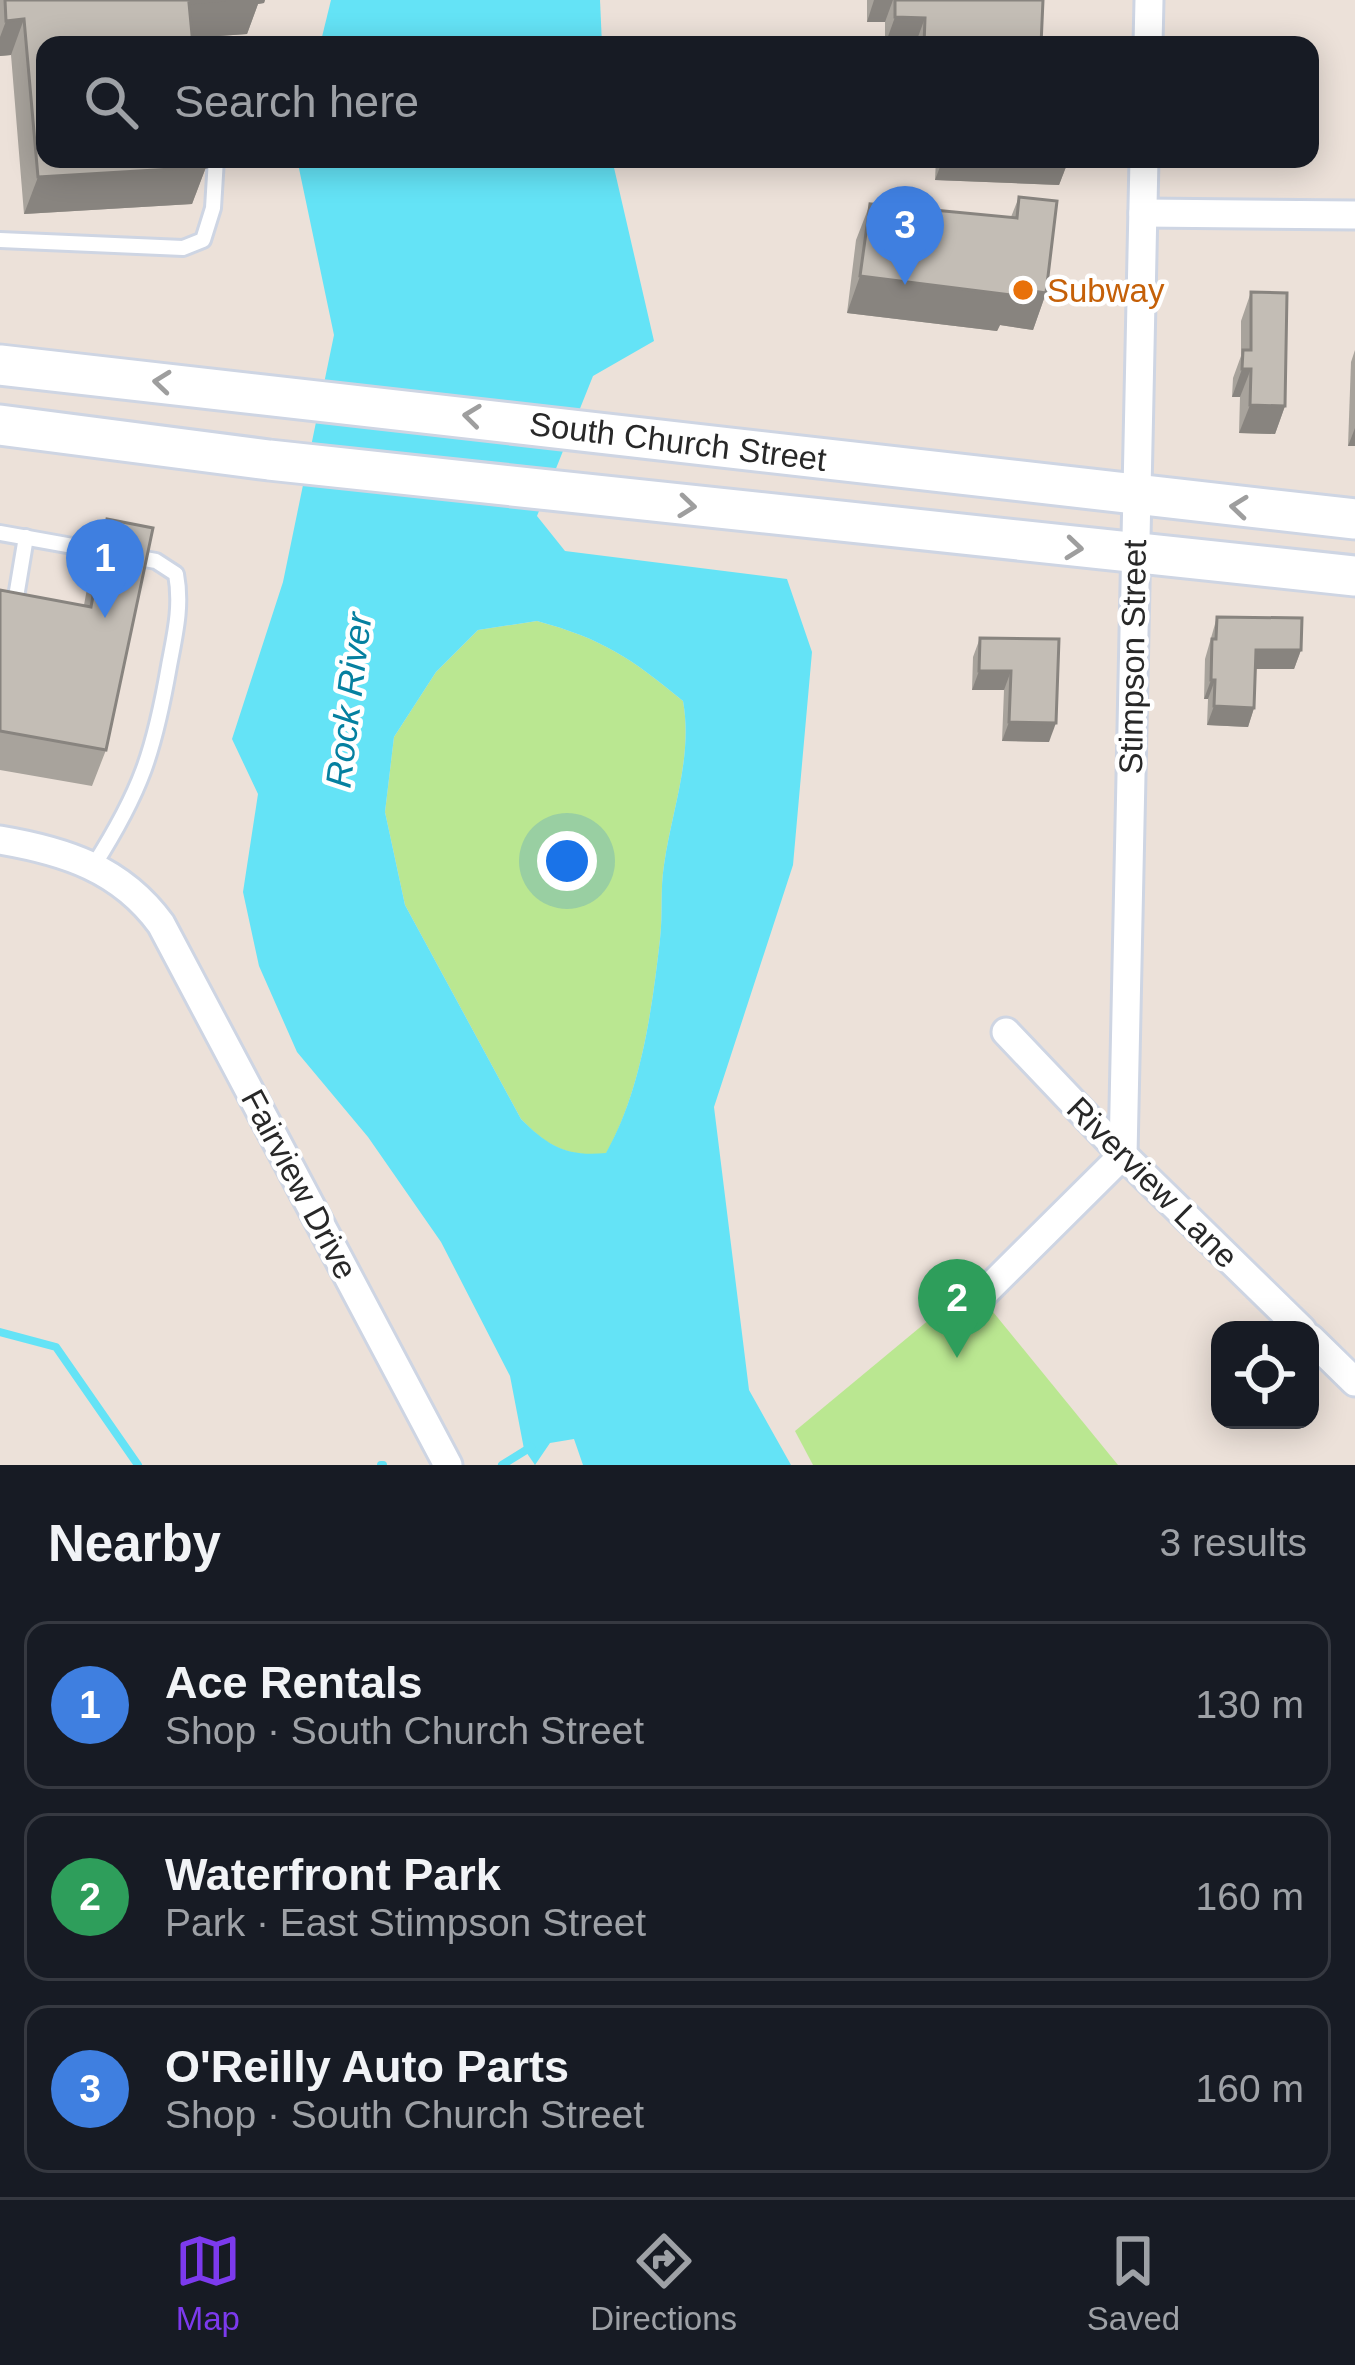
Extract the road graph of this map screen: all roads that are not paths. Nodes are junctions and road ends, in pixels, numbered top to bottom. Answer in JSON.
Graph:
{"nodes":[{"id":1,"x":1149,"y":0,"type":"edge"},
{"id":2,"x":1148,"y":36,"type":"edge"},
{"id":3,"x":215,"y":168,"type":"edge"},
{"id":4,"x":1144,"y":168,"type":"edge"},
{"id":5,"x":1143,"y":213,"type":"junction"},
{"id":6,"x":1355,"y":215,"type":"edge"},
{"id":7,"x":0,"y":240,"type":"edge"},
{"id":8,"x":0,"y":365,"type":"edge"},
{"id":9,"x":0,"y":425,"type":"edge"},
{"id":10,"x":1136,"y":496,"type":"junction"},
{"id":11,"x":1355,"y":519,"type":"edge"},
{"id":12,"x":0,"y":533,"type":"edge"},
{"id":13,"x":26,"y":537,"type":"junction"},
{"id":14,"x":1134,"y":555,"type":"junction"},
{"id":15,"x":1355,"y":576,"type":"edge"},
{"id":16,"x":6,"y":620,"type":"edge"},
{"id":17,"x":0,"y":840,"type":"edge"},
{"id":18,"x":94,"y":866,"type":"junction"},
{"id":19,"x":1006,"y":1032,"type":"dead end"},
{"id":20,"x":1123,"y":1155,"type":"junction"},
{"id":21,"x":970,"y":1307,"type":"dead end"},
{"id":22,"x":1293,"y":1321,"type":"edge"},
{"id":23,"x":1319,"y":1347,"type":"edge"},
{"id":24,"x":1355,"y":1382,"type":"edge"},
{"id":25,"x":448,"y":1465,"type":"edge"}],
"edges":[{"from":1,"to":2,"type":"street"},
{"from":3,"to":7,"type":"lane"},
{"from":4,"to":5,"type":"street","name":"Stimpson Street"},
{"from":5,"to":6,"type":"street"},
{"from":5,"to":10,"type":"street","name":"Stimpson Street"},
{"from":10,"to":8,"type":"main road","name":"South Church Street","one_way":true},
{"from":9,"to":14,"type":"main road","name":"South Church Street","one_way":true},
{"from":11,"to":10,"type":"main road","name":"South Church Street","one_way":true},
{"from":10,"to":14,"type":"street","name":"Stimpson Street"},
{"from":12,"to":13,"type":"lane"},
{"from":13,"to":16,"type":"lane"},
{"from":13,"to":18,"type":"lane"},
{"from":14,"to":15,"type":"main road","name":"South Church Street"},
{"from":14,"to":20,"type":"street","name":"Stimpson Street"},
{"from":17,"to":18,"type":"street"},
{"from":18,"to":25,"type":"street","name":"Fairview Drive"},
{"from":19,"to":20,"type":"street","name":"Riverview Lane"},
{"from":20,"to":21,"type":"street"},
{"from":20,"to":22,"type":"street","name":"Riverview Lane"},
{"from":23,"to":24,"type":"street"}]}
